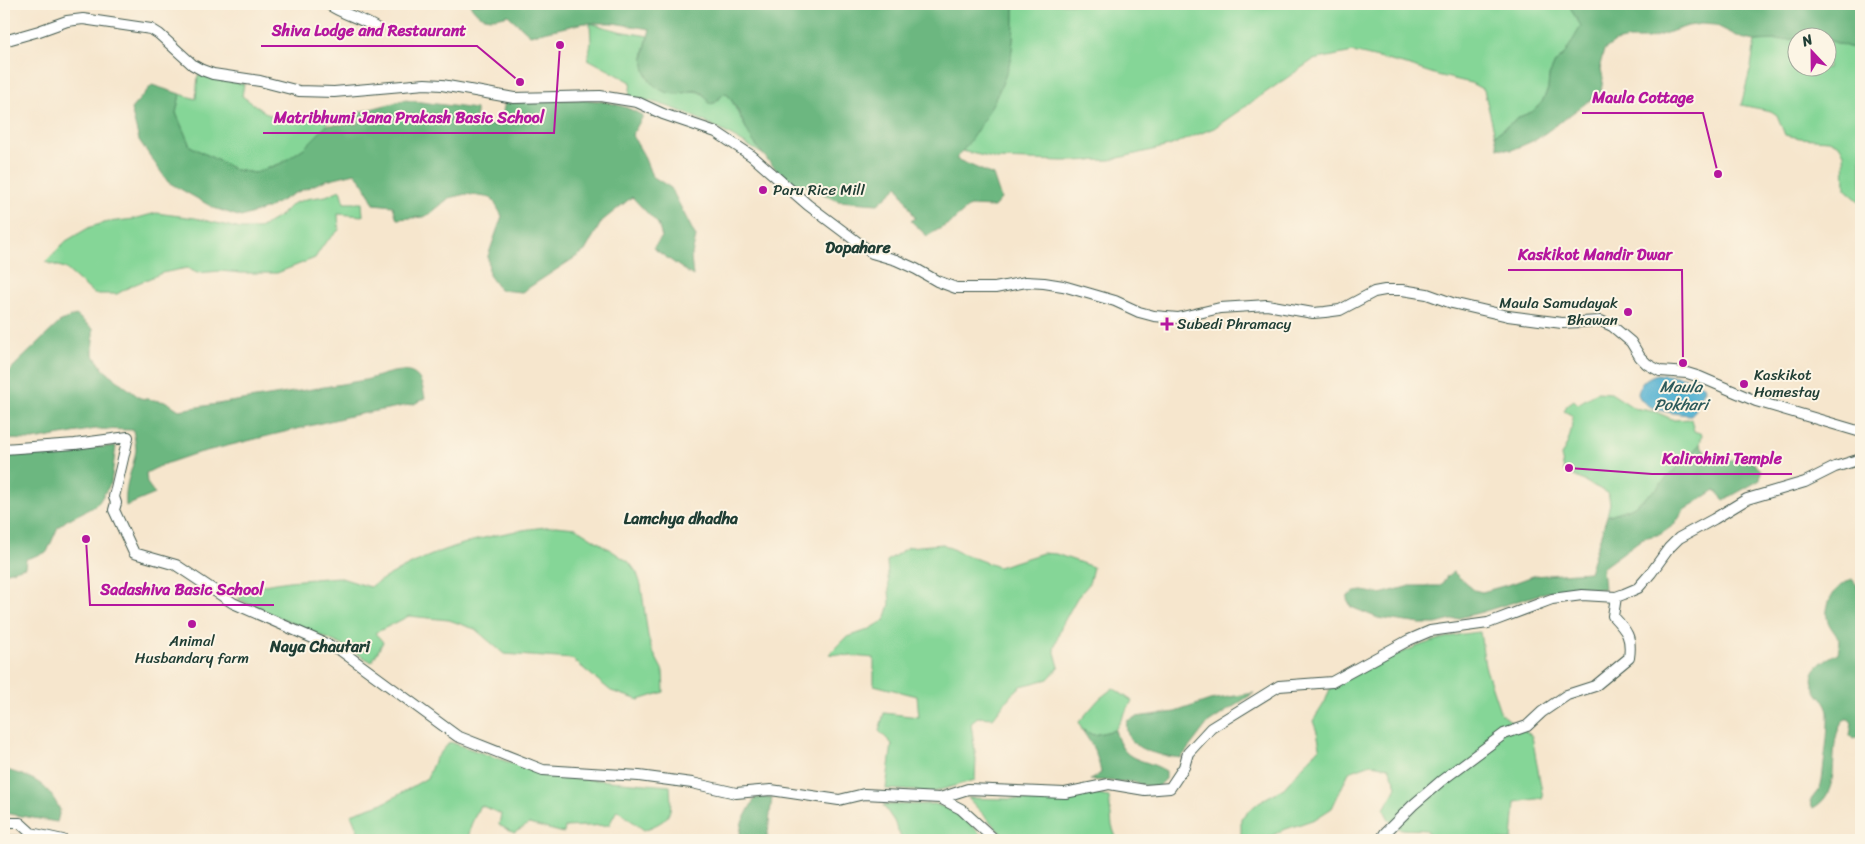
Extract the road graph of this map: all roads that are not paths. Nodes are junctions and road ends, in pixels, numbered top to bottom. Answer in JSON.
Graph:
{"nodes":[{"id":1,"x":328,"y":4,"type":"edge"},
{"id":2,"x":378,"y":29,"type":"dead end"},
{"id":3,"x":4,"y":41,"type":"edge"},
{"id":4,"x":1861,"y":432,"type":"edge"},
{"id":5,"x":4,"y":449,"type":"edge"},
{"id":6,"x":1861,"y":459,"type":"edge"},
{"id":7,"x":1616,"y":597,"type":"junction"},
{"id":8,"x":940,"y":798,"type":"junction"},
{"id":9,"x":4,"y":823,"type":"edge"},
{"id":10,"x":63,"y":840,"type":"edge"},
{"id":11,"x":995,"y":840,"type":"edge"},
{"id":12,"x":1381,"y":840,"type":"edge"}],
"edges":[{"from":1,"to":2,"type":"street"},
{"from":3,"to":4,"type":"street"},
{"from":5,"to":8,"type":"street"},
{"from":6,"to":7,"type":"street"},
{"from":7,"to":8,"type":"street"},
{"from":7,"to":12,"type":"street"},
{"from":8,"to":11,"type":"street"},
{"from":9,"to":10,"type":"street"}]}
